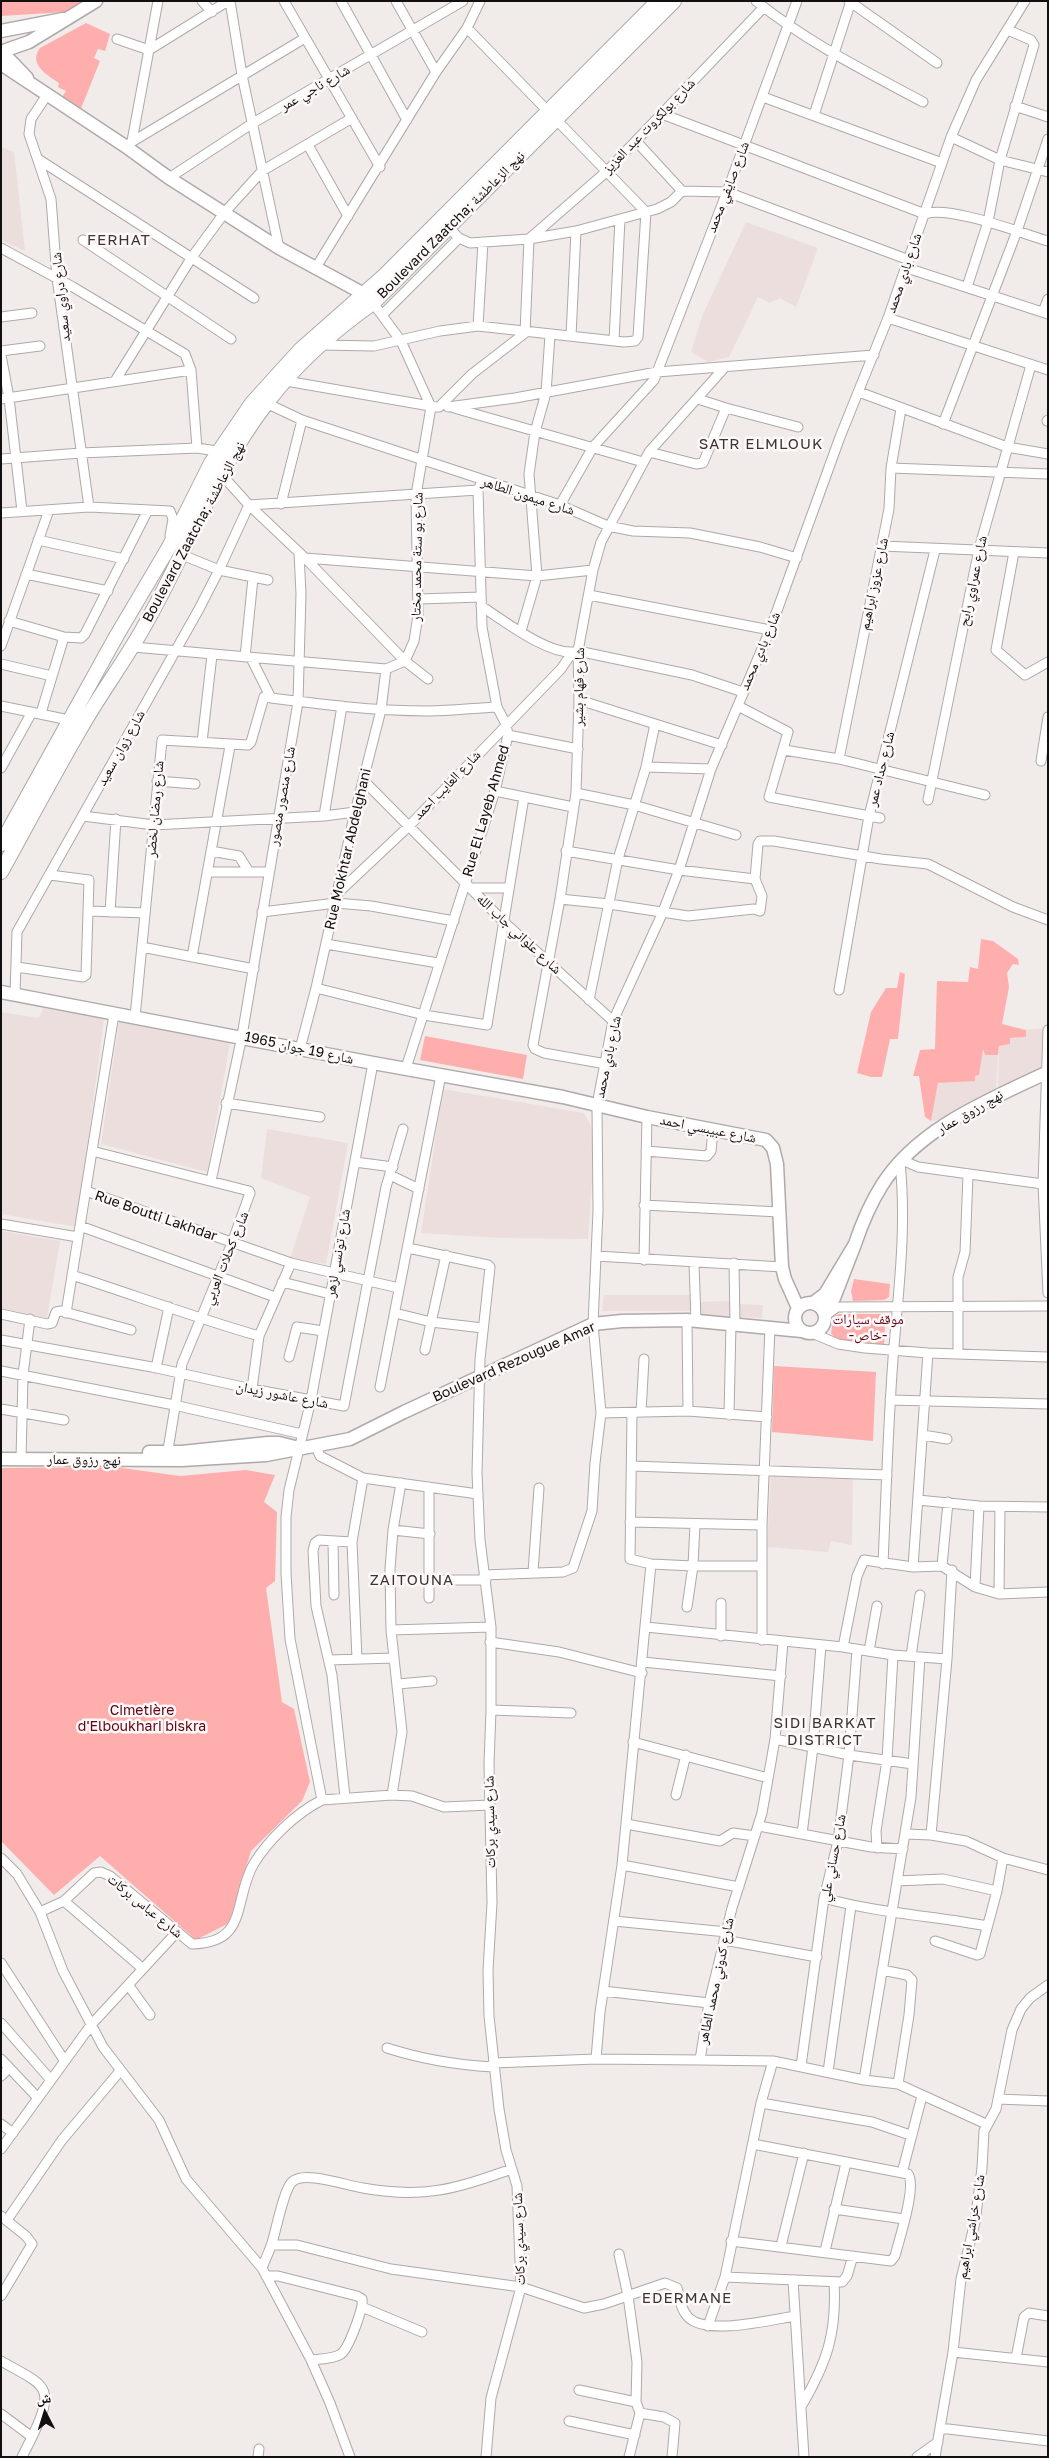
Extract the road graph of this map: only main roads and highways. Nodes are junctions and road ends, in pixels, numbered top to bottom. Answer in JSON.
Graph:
{"nodes":[{"id":1,"x":658,"y":1,"type":"edge"},
{"id":2,"x":674,"y":1,"type":"edge"},
{"id":3,"x":552,"y":116,"type":"junction"},
{"id":4,"x":368,"y":299,"type":"junction"},
{"id":5,"x":226,"y":454,"type":"junction"},
{"id":6,"x":174,"y":551,"type":"junction"},
{"id":7,"x":76,"y":722,"type":"junction"},
{"id":8,"x":1,"y":844,"type":"edge"},
{"id":9,"x":1,"y":872,"type":"edge"}],
"edges":[{"from":1,"to":3,"type":"main road","name":"Boulevard Zaatcha; نهج الزعاطشة"},
{"from":2,"to":3,"type":"main road","name":"Boulevard Zaatcha; نهج الزعاطشة"},
{"from":3,"to":4,"type":"main road","name":"Boulevard Zaatcha; نهج الزعاطشة"},
{"from":3,"to":4,"type":"main road","name":"Boulevard Zaatcha; نهج الزعاطشة"},
{"from":4,"to":5,"type":"main road","name":"Boulevard Zaatcha; نهج الزعاطشة"},
{"from":4,"to":5,"type":"main road","name":"Boulevard Zaatcha; نهج الزعاطشة"},
{"from":5,"to":6,"type":"main road","name":"Boulevard Zaatcha; نهج الزعاطشة"},
{"from":5,"to":6,"type":"main road","name":"Boulevard Zaatcha; نهج الزعاطشة"},
{"from":6,"to":7,"type":"main road","name":"Boulevard Zaatcha; نهج الزعاطشة"},
{"from":6,"to":7,"type":"main road","name":"Boulevard Zaatcha; نهج الزعاطشة"},
{"from":7,"to":8,"type":"main road","name":"Boulevard Zaatcha; نهج الزعاطشة"},
{"from":7,"to":9,"type":"main road","name":"Boulevard Zaatcha; نهج الزعاطشة"}]}
